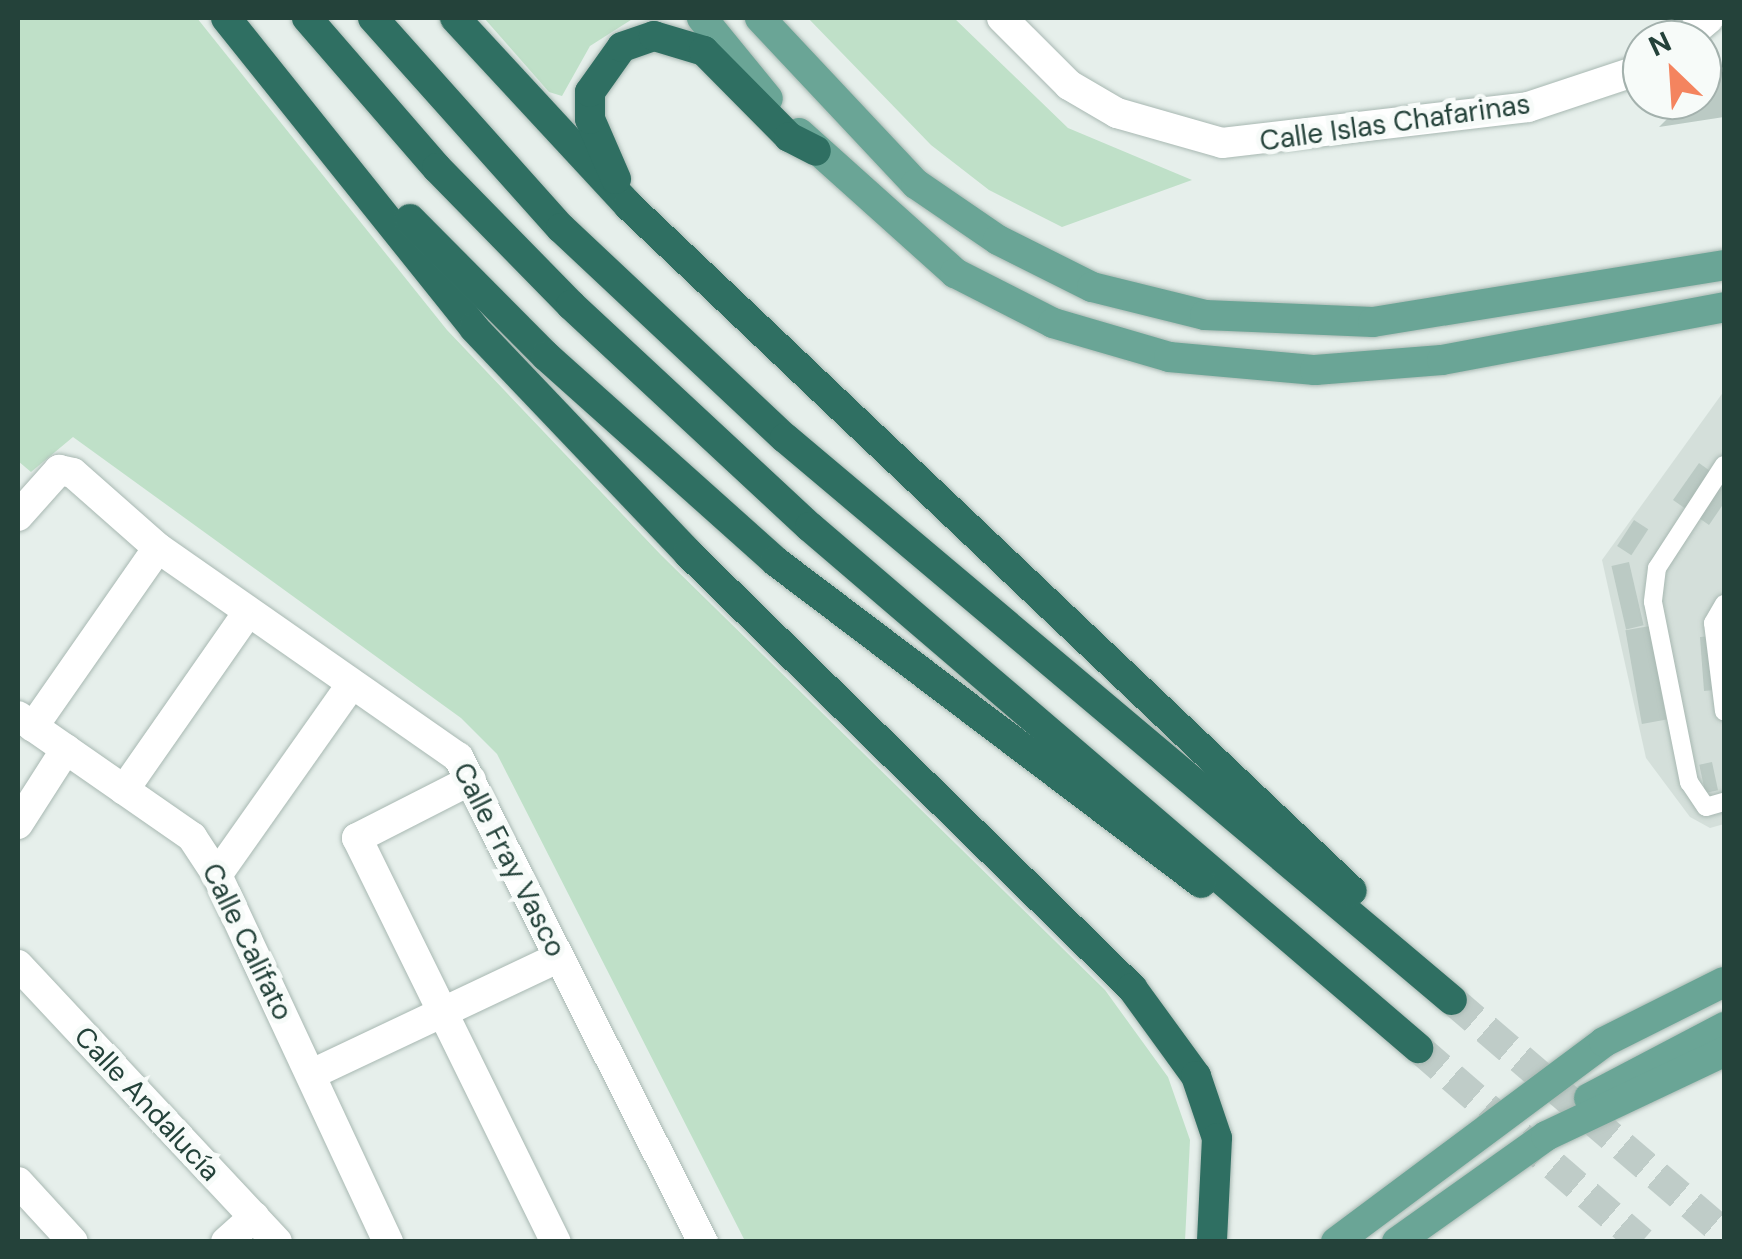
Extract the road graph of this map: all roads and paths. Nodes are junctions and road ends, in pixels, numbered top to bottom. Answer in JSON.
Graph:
{"nodes":[{"id":1,"x":226,"y":18,"type":"edge"},
{"id":2,"x":307,"y":18,"type":"edge"},
{"id":3,"x":373,"y":18,"type":"edge"},
{"id":4,"x":455,"y":18,"type":"edge"},
{"id":5,"x":702,"y":18,"type":"edge"},
{"id":6,"x":760,"y":18,"type":"edge"},
{"id":7,"x":1002,"y":18,"type":"edge"},
{"id":8,"x":1622,"y":75,"type":"edge"},
{"id":9,"x":320,"y":129,"type":"junction"},
{"id":10,"x":816,"y":151,"type":"junction"},
{"id":11,"x":628,"y":205,"type":"junction"},
{"id":12,"x":1724,"y":265,"type":"edge"},
{"id":13,"x":1724,"y":307,"type":"edge"},
{"id":14,"x":1724,"y":466,"type":"edge"},
{"id":15,"x":18,"y":516,"type":"edge"},
{"id":16,"x":158,"y":548,"type":"junction"},
{"id":17,"x":1724,"y":604,"type":"edge"},
{"id":18,"x":248,"y":612,"type":"junction"},
{"id":19,"x":351,"y":685,"type":"junction"},
{"id":20,"x":1724,"y":711,"type":"edge"},
{"id":21,"x":25,"y":721,"type":"edge"},
{"id":22,"x":66,"y":750,"type":"junction"},
{"id":23,"x":471,"y":780,"type":"junction"},
{"id":24,"x":124,"y":790,"type":"junction"},
{"id":25,"x":1724,"y":802,"type":"edge"},
{"id":26,"x":18,"y":824,"type":"edge"},
{"id":27,"x":217,"y":874,"type":"junction"},
{"id":28,"x":1295,"y":942,"type":"junction"},
{"id":29,"x":560,"y":957,"type":"junction"},
{"id":30,"x":18,"y":966,"type":"edge"},
{"id":31,"x":1724,"y":966,"type":"edge"},
{"id":32,"x":1724,"y":982,"type":"edge"},
{"id":33,"x":442,"y":1012,"type":"junction"},
{"id":34,"x":1724,"y":1027,"type":"edge"},
{"id":35,"x":1604,"y":1042,"type":"junction"},
{"id":36,"x":1418,"y":1048,"type":"tunnel mouth"},
{"id":37,"x":1724,"y":1052,"type":"edge"},
{"id":38,"x":312,"y":1074,"type":"junction"},
{"id":39,"x":1546,"y":1136,"type":"junction"},
{"id":40,"x":18,"y":1182,"type":"edge"},
{"id":41,"x":254,"y":1217,"type":"junction"},
{"id":42,"x":73,"y":1242,"type":"edge"},
{"id":43,"x":226,"y":1242,"type":"edge"},
{"id":44,"x":276,"y":1242,"type":"edge"},
{"id":45,"x":388,"y":1242,"type":"edge"},
{"id":46,"x":556,"y":1242,"type":"edge"},
{"id":47,"x":704,"y":1242,"type":"edge"},
{"id":48,"x":1212,"y":1242,"type":"edge"},
{"id":49,"x":1336,"y":1242,"type":"edge"},
{"id":50,"x":1396,"y":1242,"type":"edge"}],
"edges":[{"from":1,"to":9,"type":"highway"},
{"from":2,"to":28,"type":"highway"},
{"from":3,"to":11,"type":"highway"},
{"from":4,"to":11,"type":"highway"},
{"from":5,"to":10,"type":"main road"},
{"from":6,"to":12,"type":"main road"},
{"from":7,"to":8,"type":"street","name":"Calle Islas Chafarinas"},
{"from":9,"to":28,"type":"highway"},
{"from":9,"to":48,"type":"highway"},
{"from":10,"to":11,"type":"highway"},
{"from":10,"to":13,"type":"main road"},
{"from":14,"to":25,"type":"lane"},
{"from":15,"to":16,"type":"street","name":"Calle Fray Vasco"},
{"from":16,"to":18,"type":"street","name":"Calle Fray Vasco"},
{"from":16,"to":21,"type":"street"},
{"from":17,"to":20,"type":"lane"},
{"from":18,"to":19,"type":"street","name":"Calle Fray Vasco"},
{"from":18,"to":24,"type":"street"},
{"from":19,"to":23,"type":"street","name":"Calle Fray Vasco"},
{"from":19,"to":27,"type":"street"},
{"from":21,"to":22,"type":"street","name":"Calle Califato"},
{"from":22,"to":24,"type":"street","name":"Calle Califato"},
{"from":22,"to":26,"type":"street"},
{"from":23,"to":29,"type":"street","name":"Calle Fray Vasco"},
{"from":23,"to":33,"type":"street"},
{"from":24,"to":27,"type":"street","name":"Calle Califato"},
{"from":27,"to":38,"type":"street","name":"Calle Califato"},
{"from":28,"to":36,"type":"highway"},
{"from":29,"to":33,"type":"street"},
{"from":29,"to":47,"type":"street","name":"Calle Fray Vasco"},
{"from":30,"to":41,"type":"street","name":"Calle Andalucía"},
{"from":31,"to":35,"type":"main road"},
{"from":32,"to":35,"type":"main road"},
{"from":33,"to":38,"type":"street"},
{"from":33,"to":46,"type":"street"},
{"from":34,"to":39,"type":"main road"},
{"from":35,"to":49,"type":"main road"},
{"from":37,"to":39,"type":"main road"},
{"from":38,"to":45,"type":"street","name":"Calle Califato"},
{"from":39,"to":50,"type":"main road"},
{"from":40,"to":42,"type":"street"},
{"from":41,"to":43,"type":"street"},
{"from":41,"to":44,"type":"street","name":"Calle Andalucía"}]}
